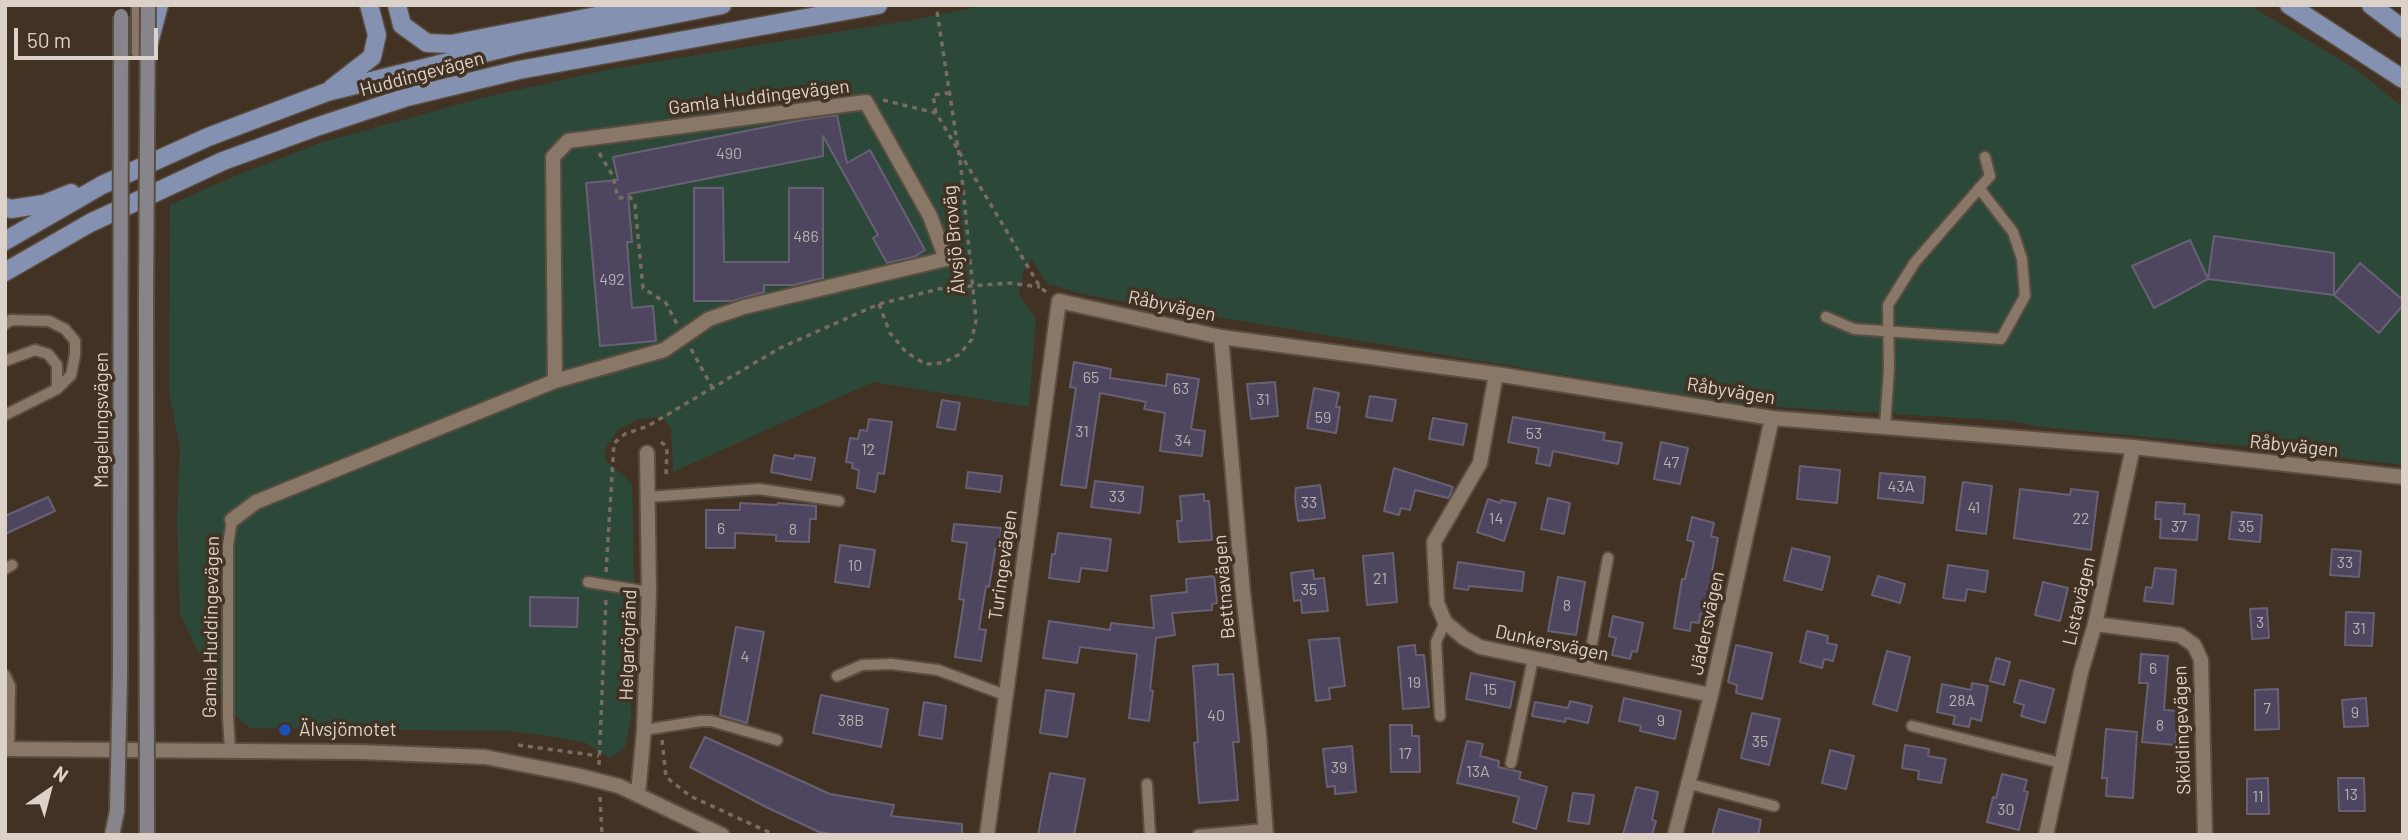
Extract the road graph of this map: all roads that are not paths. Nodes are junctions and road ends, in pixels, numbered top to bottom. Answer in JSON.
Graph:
{"nodes":[{"id":1,"x":137,"y":5,"type":"edge"},
{"id":2,"x":148,"y":5,"type":"edge"},
{"id":3,"x":159,"y":5,"type":"edge"},
{"id":4,"x":369,"y":5,"type":"edge"},
{"id":5,"x":397,"y":5,"type":"edge"},
{"id":6,"x":654,"y":5,"type":"edge"},
{"id":7,"x":722,"y":5,"type":"edge"},
{"id":8,"x":878,"y":5,"type":"edge"},
{"id":9,"x":2289,"y":5,"type":"edge"},
{"id":10,"x":2371,"y":5,"type":"edge"},
{"id":11,"x":120,"y":9,"type":"edge"},
{"id":12,"x":2403,"y":29,"type":"edge"},
{"id":13,"x":142,"y":50,"type":"junction"},
{"id":14,"x":2403,"y":79,"type":"edge"},
{"id":15,"x":327,"y":92,"type":"junction"},
{"id":16,"x":1985,"y":156,"type":"dead end"},
{"id":17,"x":102,"y":185,"type":"junction"},
{"id":18,"x":1979,"y":188,"type":"junction"},
{"id":19,"x":5,"y":207,"type":"edge"},
{"id":20,"x":5,"y":242,"type":"edge"},
{"id":21,"x":5,"y":272,"type":"edge"},
{"id":22,"x":1059,"y":301,"type":"joint"},
{"id":23,"x":1826,"y":317,"type":"dead end"},
{"id":24,"x":5,"y":324,"type":"edge"},
{"id":25,"x":1887,"y":330,"type":"junction"},
{"id":26,"x":1222,"y":337,"type":"junction"},
{"id":27,"x":5,"y":361,"type":"edge"},
{"id":28,"x":1496,"y":374,"type":"junction"},
{"id":29,"x":555,"y":381,"type":"junction"},
{"id":30,"x":58,"y":389,"type":"junction"},
{"id":31,"x":5,"y":415,"type":"edge"},
{"id":32,"x":1772,"y":418,"type":"junction"},
{"id":33,"x":1885,"y":427,"type":"junction"},
{"id":34,"x":2133,"y":447,"type":"junction"},
{"id":35,"x":647,"y":453,"type":"dead end"},
{"id":36,"x":2403,"y":477,"type":"edge"},
{"id":37,"x":648,"y":497,"type":"junction"},
{"id":38,"x":839,"y":501,"type":"dead end"},
{"id":39,"x":232,"y":520,"type":"joint"},
{"id":40,"x":1608,"y":558,"type":"dead end"},
{"id":41,"x":588,"y":582,"type":"dead end"},
{"id":42,"x":649,"y":592,"type":"junction"},
{"id":43,"x":1445,"y":622,"type":"junction"},
{"id":44,"x":2095,"y":624,"type":"junction"},
{"id":45,"x":1533,"y":659,"type":"junction"},
{"id":46,"x":1587,"y":670,"type":"junction"},
{"id":47,"x":5,"y":675,"type":"edge"},
{"id":48,"x":837,"y":676,"type":"dead end"},
{"id":49,"x":8,"y":693,"type":"edge"},
{"id":50,"x":1005,"y":695,"type":"junction"},
{"id":51,"x":1710,"y":695,"type":"junction"},
{"id":52,"x":1440,"y":716,"type":"dead end"},
{"id":53,"x":1912,"y":726,"type":"dead end"},
{"id":54,"x":644,"y":730,"type":"junction"},
{"id":55,"x":778,"y":740,"type":"dead end"},
{"id":56,"x":7,"y":749,"type":"edge"},
{"id":57,"x":230,"y":750,"type":"junction"},
{"id":58,"x":1511,"y":763,"type":"dead end"},
{"id":59,"x":2061,"y":763,"type":"junction"},
{"id":60,"x":1686,"y":783,"type":"junction"},
{"id":61,"x":1147,"y":784,"type":"dead end"},
{"id":62,"x":638,"y":794,"type":"junction"},
{"id":63,"x":1774,"y":806,"type":"dead end"},
{"id":64,"x":1265,"y":832,"type":"edge"},
{"id":65,"x":114,"y":835,"type":"edge"},
{"id":66,"x":147,"y":835,"type":"edge"},
{"id":67,"x":722,"y":835,"type":"edge"},
{"id":68,"x":987,"y":835,"type":"edge"},
{"id":69,"x":1150,"y":835,"type":"edge"},
{"id":70,"x":1198,"y":835,"type":"edge"},
{"id":71,"x":1675,"y":835,"type":"edge"},
{"id":72,"x":2046,"y":835,"type":"edge"},
{"id":73,"x":2205,"y":835,"type":"edge"}],
"edges":[{"from":1,"to":13,"type":"lane"},
{"from":2,"to":13,"type":"main road","bridge":true},
{"from":3,"to":13,"type":"main road","bridge":true},
{"from":4,"to":15,"type":"main road"},
{"from":5,"to":6,"type":"main road"},
{"from":7,"to":15,"type":"main road","name":"Huddingevägen"},
{"from":8,"to":21,"type":"main road","name":"Huddingevägen"},
{"from":9,"to":14,"type":"main road"},
{"from":10,"to":12,"type":"main road"},
{"from":11,"to":65,"type":"main road","name":"Magelungsvägen","bridge":true},
{"from":13,"to":66,"type":"main road","bridge":true},
{"from":15,"to":17,"type":"main road","name":"Huddingevägen"},
{"from":16,"to":18,"type":"lane"},
{"from":17,"to":19,"type":"main road"},
{"from":17,"to":20,"type":"main road","name":"Huddingevägen"},
{"from":18,"to":25,"type":"lane"},
{"from":18,"to":25,"type":"lane"},
{"from":22,"to":26,"type":"street","name":"Råbyvägen"},
{"from":22,"to":50,"type":"street","name":"Turingevägen"},
{"from":23,"to":25,"type":"lane"},
{"from":24,"to":30,"type":"lane"},
{"from":25,"to":33,"type":"lane"},
{"from":26,"to":28,"type":"street","name":"Råbyvägen"},
{"from":26,"to":64,"type":"street","name":"Bettnavägen"},
{"from":27,"to":30,"type":"lane"},
{"from":28,"to":32,"type":"street","name":"Råbyvägen"},
{"from":28,"to":43,"type":"street"},
{"from":29,"to":29,"type":"street","name":"Gamla Huddingevägen"},
{"from":29,"to":39,"type":"street","name":"Gamla Huddingevägen"},
{"from":30,"to":31,"type":"lane"},
{"from":32,"to":33,"type":"street","name":"Råbyvägen"},
{"from":32,"to":51,"type":"street","name":"Jädersvägen"},
{"from":33,"to":34,"type":"street","name":"Råbyvägen"},
{"from":34,"to":36,"type":"street","name":"Råbyvägen"},
{"from":34,"to":44,"type":"street","name":"Listavägen"},
{"from":35,"to":37,"type":"street","name":"Helgarögränd"},
{"from":37,"to":38,"type":"lane"},
{"from":37,"to":42,"type":"street","name":"Helgarögränd"},
{"from":39,"to":57,"type":"lane","name":"Gamla Huddingevägen"},
{"from":40,"to":46,"type":"lane"},
{"from":41,"to":42,"type":"lane"},
{"from":42,"to":54,"type":"street","name":"Helgarögränd"},
{"from":43,"to":45,"type":"street","name":"Dunkersvägen"},
{"from":43,"to":52,"type":"lane"},
{"from":44,"to":59,"type":"street","name":"Listavägen"},
{"from":44,"to":73,"type":"street","name":"Sköldingevägen"},
{"from":45,"to":46,"type":"street","name":"Dunkersvägen"},
{"from":45,"to":58,"type":"lane"},
{"from":46,"to":51,"type":"street","name":"Dunkersvägen"},
{"from":47,"to":49,"type":"lane"},
{"from":48,"to":50,"type":"lane"},
{"from":49,"to":56,"type":"lane"},
{"from":50,"to":68,"type":"street","name":"Turingevägen"},
{"from":51,"to":60,"type":"street","name":"Jädersvägen"},
{"from":53,"to":59,"type":"lane"},
{"from":54,"to":55,"type":"lane"},
{"from":54,"to":62,"type":"street","name":"Helgarögränd"},
{"from":56,"to":57,"type":"street"},
{"from":57,"to":62,"type":"street"},
{"from":59,"to":72,"type":"street","name":"Listavägen"},
{"from":60,"to":63,"type":"lane"},
{"from":60,"to":71,"type":"street","name":"Jädersvägen"},
{"from":61,"to":69,"type":"lane"},
{"from":62,"to":67,"type":"street"},
{"from":64,"to":70,"type":"lane"}]}
